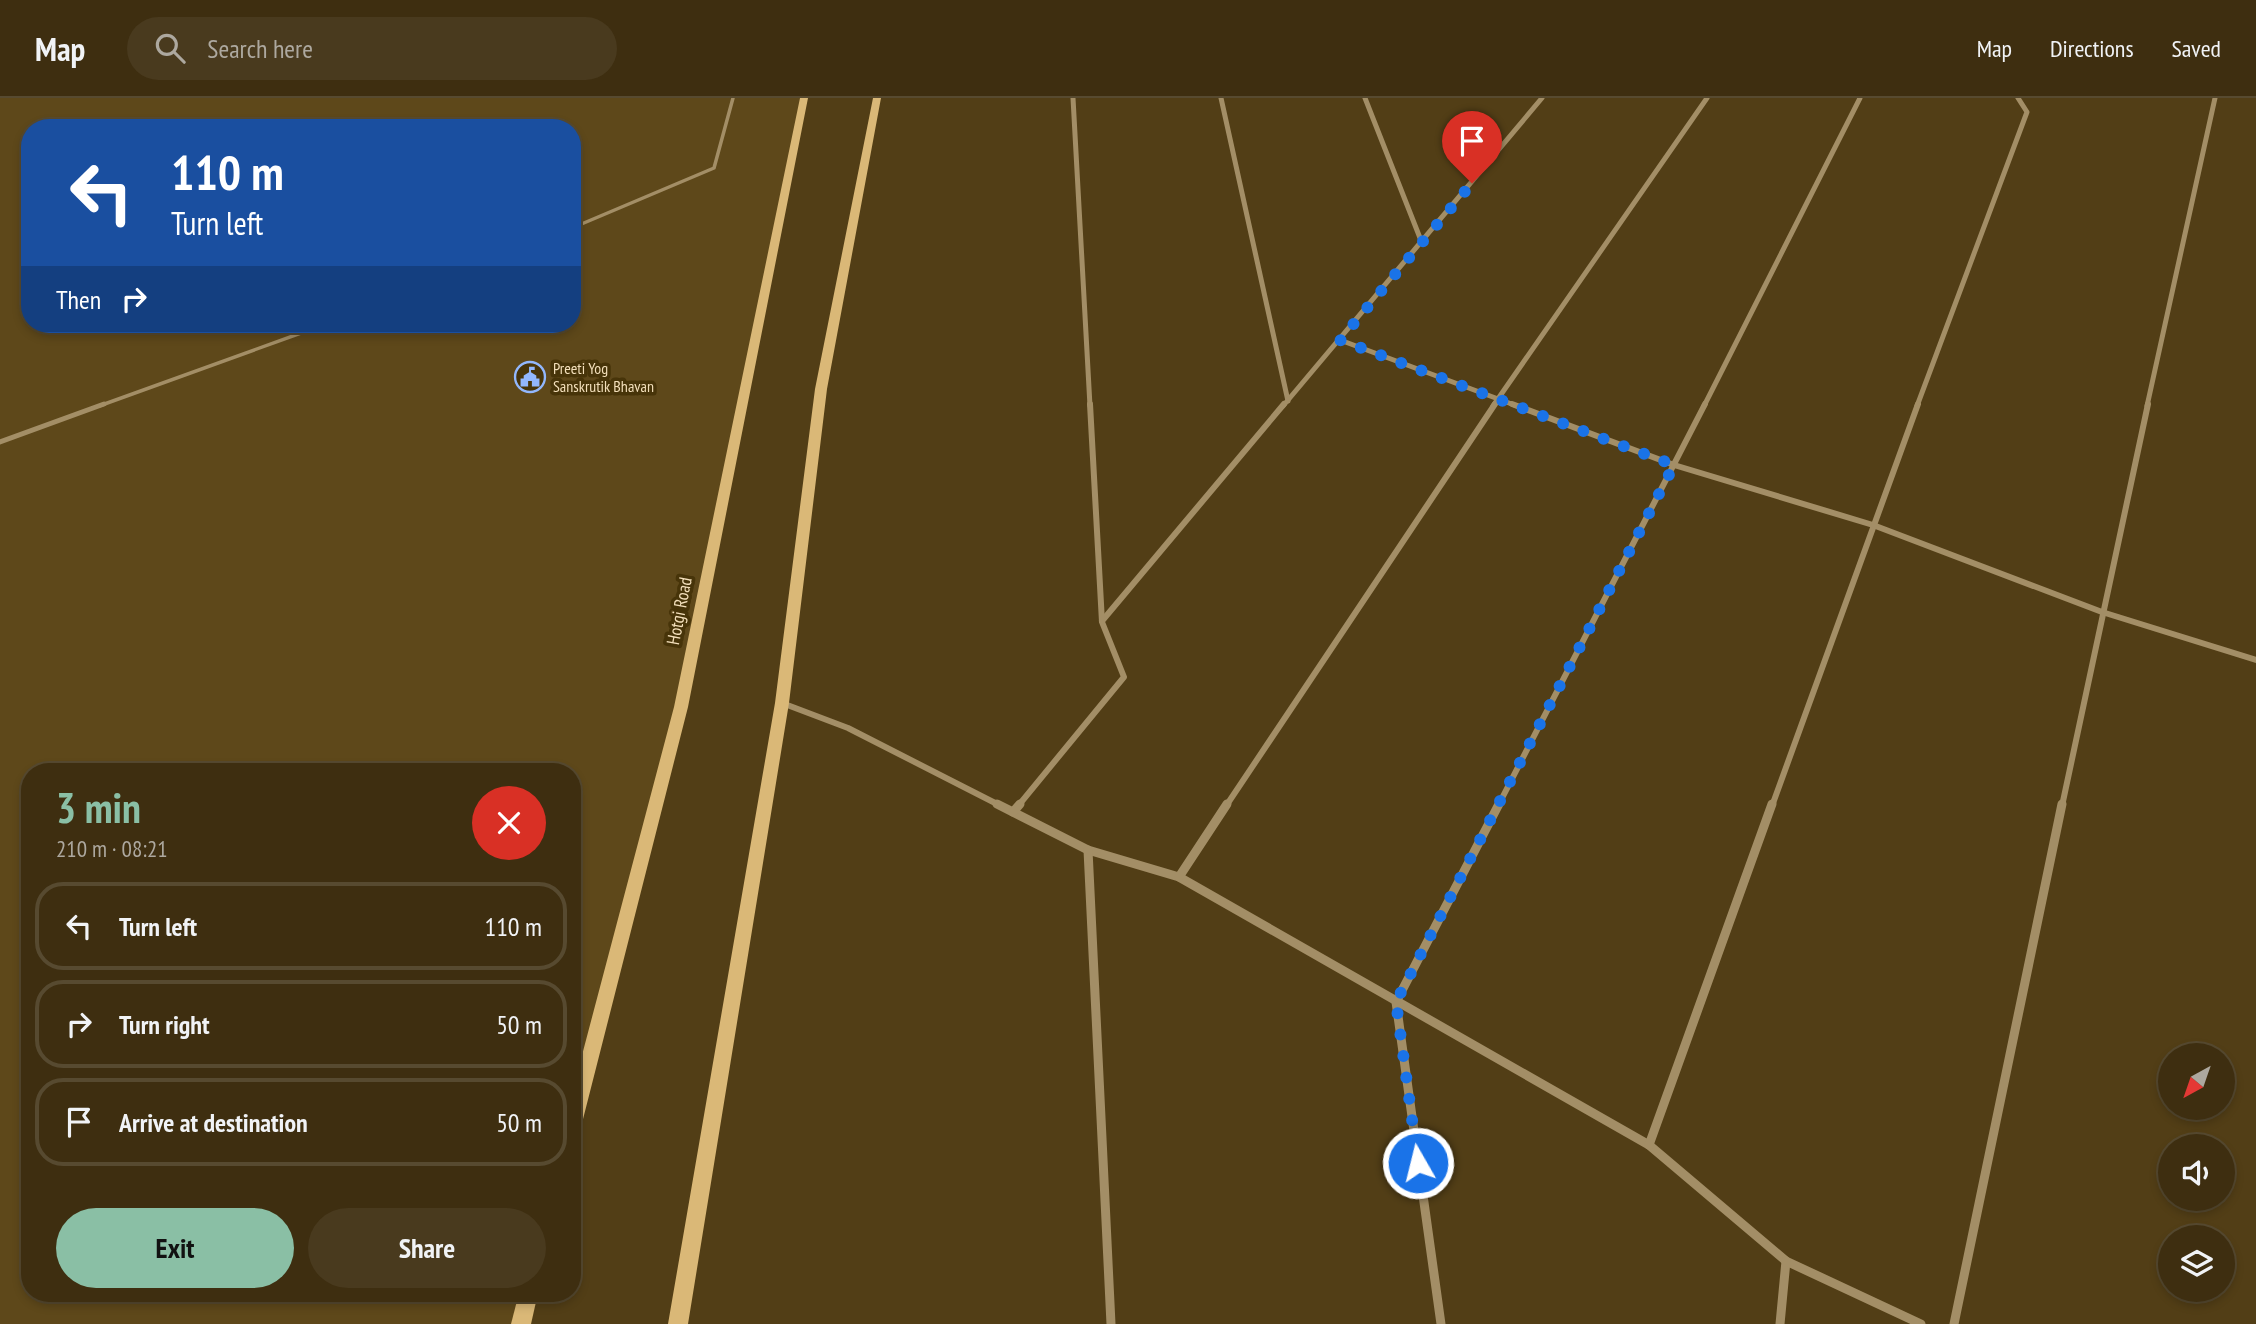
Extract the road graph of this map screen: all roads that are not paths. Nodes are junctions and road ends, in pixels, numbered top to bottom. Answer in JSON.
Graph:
{"nodes":[{"id":1,"x":733,"y":98,"type":"edge"},
{"id":2,"x":804,"y":98,"type":"edge"},
{"id":3,"x":877,"y":98,"type":"edge"},
{"id":4,"x":1073,"y":98,"type":"edge"},
{"id":5,"x":1221,"y":98,"type":"edge"},
{"id":6,"x":1365,"y":98,"type":"edge"},
{"id":7,"x":1542,"y":98,"type":"edge"},
{"id":8,"x":1707,"y":98,"type":"edge"},
{"id":9,"x":1860,"y":98,"type":"edge"},
{"id":10,"x":2018,"y":98,"type":"edge"},
{"id":11,"x":2215,"y":98,"type":"edge"},
{"id":12,"x":581,"y":224,"type":"edge"},
{"id":13,"x":1422,"y":243,"type":"junction"},
{"id":14,"x":301,"y":333,"type":"edge"},
{"id":15,"x":1340,"y":340,"type":"junction"},
{"id":16,"x":1498,"y":399,"type":"junction"},
{"id":17,"x":1288,"y":401,"type":"junction"},
{"id":18,"x":0,"y":442,"type":"edge"},
{"id":19,"x":1674,"y":465,"type":"junction"},
{"id":20,"x":1873,"y":525,"type":"junction"},
{"id":21,"x":2102,"y":612,"type":"junction"},
{"id":22,"x":1102,"y":622,"type":"junction"},
{"id":23,"x":2256,"y":660,"type":"edge"},
{"id":24,"x":782,"y":703,"type":"junction"},
{"id":25,"x":1013,"y":811,"type":"junction"},
{"id":26,"x":1088,"y":850,"type":"junction"},
{"id":27,"x":1179,"y":877,"type":"junction"},
{"id":28,"x":1396,"y":1002,"type":"junction"},
{"id":29,"x":581,"y":1092,"type":"edge"},
{"id":30,"x":1649,"y":1145,"type":"junction"},
{"id":31,"x":1786,"y":1261,"type":"junction"},
{"id":32,"x":527,"y":1302,"type":"edge"},
{"id":33,"x":521,"y":1324,"type":"edge"},
{"id":34,"x":678,"y":1324,"type":"edge"},
{"id":35,"x":1111,"y":1324,"type":"edge"},
{"id":36,"x":1441,"y":1324,"type":"edge"},
{"id":37,"x":1780,"y":1324,"type":"edge"},
{"id":38,"x":1921,"y":1324,"type":"edge"},
{"id":39,"x":1954,"y":1324,"type":"edge"}],
"edges":[{"from":1,"to":12,"type":"lane"},
{"from":2,"to":29,"type":"main road","name":"Hotgi Road"},
{"from":3,"to":24,"type":"main road"},
{"from":4,"to":22,"type":"street"},
{"from":5,"to":17,"type":"street"},
{"from":6,"to":13,"type":"street"},
{"from":7,"to":13,"type":"street"},
{"from":8,"to":16,"type":"street"},
{"from":9,"to":19,"type":"street"},
{"from":10,"to":20,"type":"street"},
{"from":11,"to":21,"type":"street"},
{"from":13,"to":15,"type":"street"},
{"from":14,"to":18,"type":"lane"},
{"from":15,"to":16,"type":"street"},
{"from":15,"to":17,"type":"street"},
{"from":16,"to":19,"type":"street"},
{"from":16,"to":27,"type":"street"},
{"from":17,"to":22,"type":"street"},
{"from":19,"to":20,"type":"street"},
{"from":19,"to":28,"type":"street"},
{"from":20,"to":21,"type":"street"},
{"from":20,"to":30,"type":"street"},
{"from":21,"to":23,"type":"street"},
{"from":21,"to":39,"type":"street"},
{"from":22,"to":25,"type":"street"},
{"from":24,"to":25,"type":"street"},
{"from":24,"to":34,"type":"main road"},
{"from":25,"to":26,"type":"street"},
{"from":26,"to":27,"type":"street"},
{"from":26,"to":35,"type":"street"},
{"from":27,"to":28,"type":"street"},
{"from":28,"to":30,"type":"street"},
{"from":28,"to":36,"type":"street"},
{"from":30,"to":31,"type":"street"},
{"from":31,"to":37,"type":"street"},
{"from":31,"to":38,"type":"street"},
{"from":32,"to":33,"type":"main road"}]}
